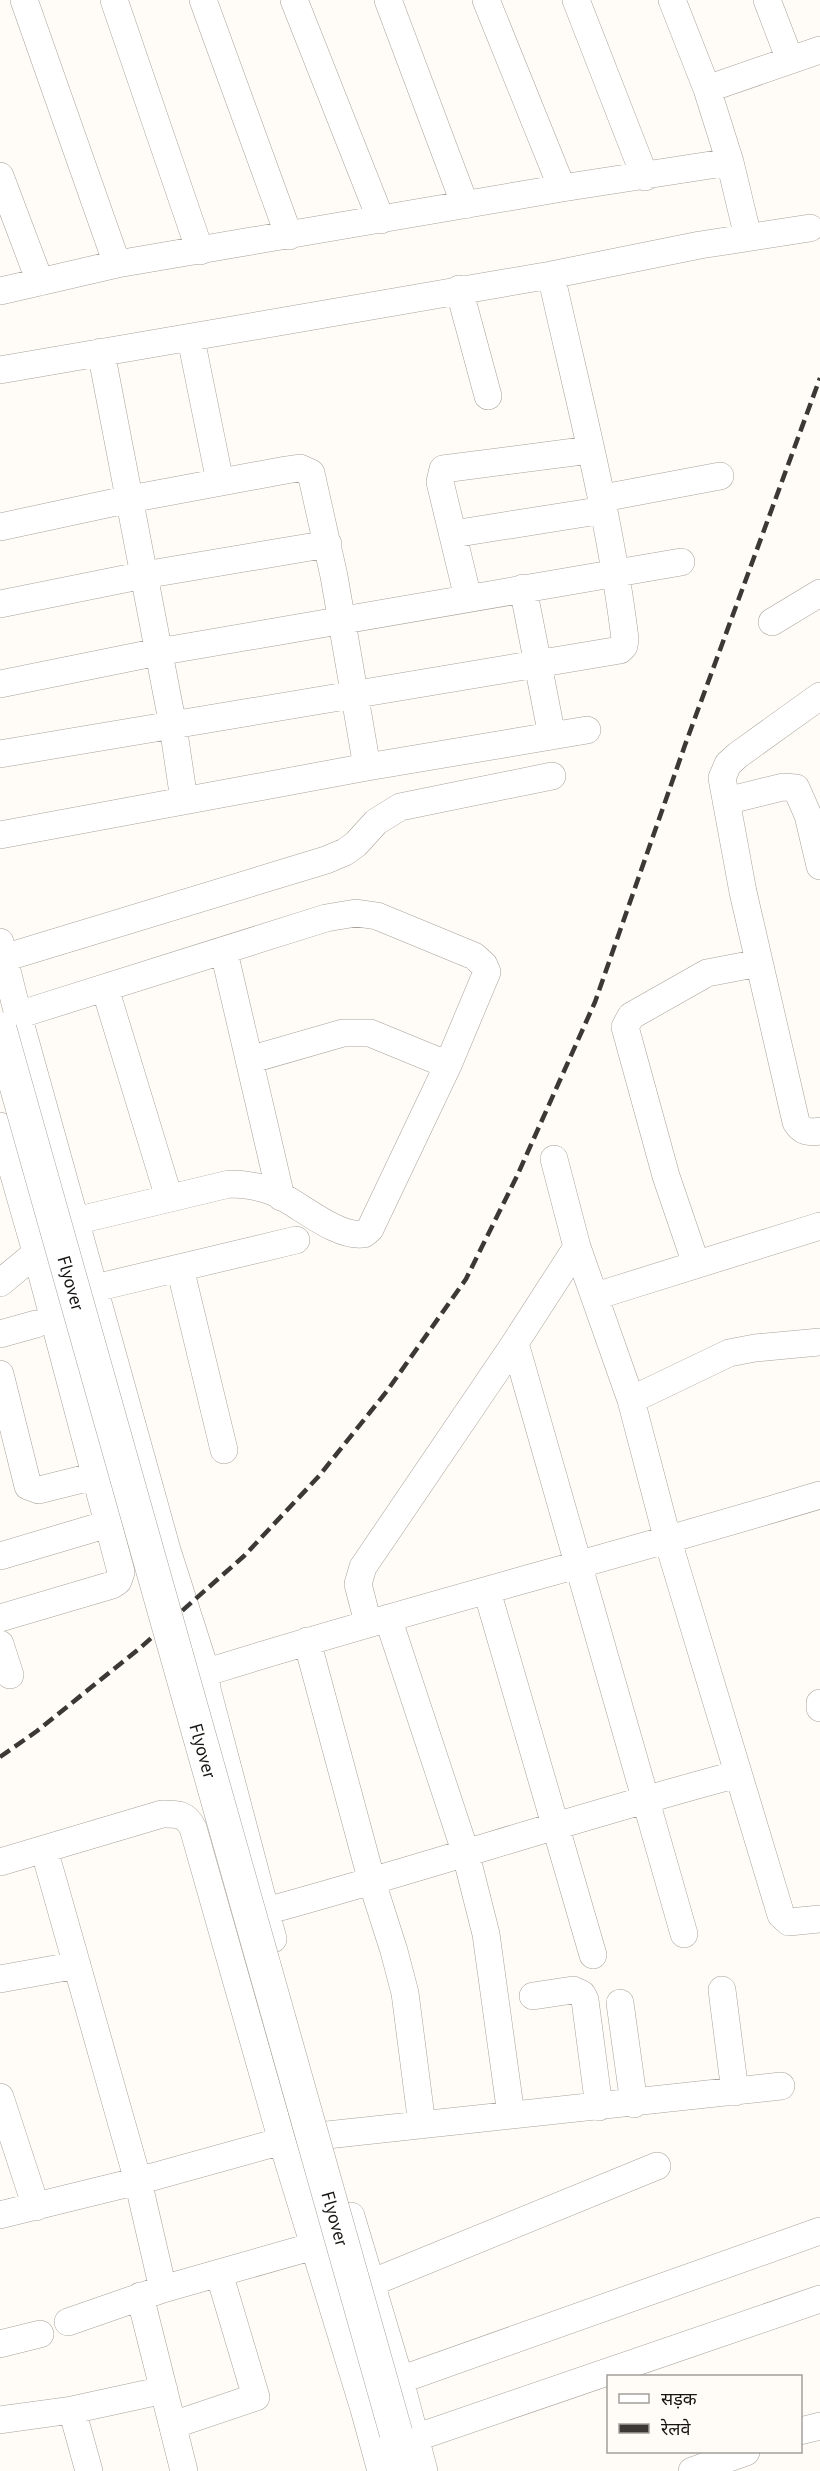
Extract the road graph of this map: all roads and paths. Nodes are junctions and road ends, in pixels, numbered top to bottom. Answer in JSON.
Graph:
{"nodes":[{"id":1,"x":24,"y":0,"type":"edge"},
{"id":2,"x":114,"y":0,"type":"edge"},
{"id":3,"x":203,"y":0,"type":"edge"},
{"id":4,"x":294,"y":0,"type":"edge"},
{"id":5,"x":388,"y":0,"type":"edge"},
{"id":6,"x":486,"y":0,"type":"edge"},
{"id":7,"x":576,"y":0,"type":"edge"},
{"id":8,"x":672,"y":0,"type":"edge"},
{"id":9,"x":767,"y":0,"type":"edge"},
{"id":10,"x":820,"y":50,"type":"edge"},
{"id":11,"x":790,"y":60,"type":"junction"},
{"id":12,"x":707,"y":89,"type":"junction"},
{"id":13,"x":730,"y":162,"type":"junction"},
{"id":14,"x":0,"y":176,"type":"edge"},
{"id":15,"x":645,"y":177,"type":"junction"},
{"id":16,"x":562,"y":188,"type":"junction"},
{"id":17,"x":465,"y":205,"type":"junction"},
{"id":18,"x":381,"y":220,"type":"junction"},
{"id":19,"x":810,"y":228,"type":"dead end"},
{"id":20,"x":289,"y":236,"type":"junction"},
{"id":21,"x":748,"y":237,"type":"junction"},
{"id":22,"x":200,"y":252,"type":"junction"},
{"id":23,"x":117,"y":264,"type":"junction"},
{"id":24,"x":551,"y":275,"type":"junction"},
{"id":25,"x":40,"y":282,"type":"junction"},
{"id":26,"x":459,"y":289,"type":"junction"},
{"id":27,"x":0,"y":291,"type":"edge"},
{"id":28,"x":191,"y":339,"type":"junction"},
{"id":29,"x":101,"y":352,"type":"junction"},
{"id":30,"x":0,"y":370,"type":"edge"},
{"id":31,"x":488,"y":396,"type":"dead end"},
{"id":32,"x":590,"y":450,"type":"junction"},
{"id":33,"x":720,"y":476,"type":"dead end"},
{"id":34,"x":220,"y":482,"type":"junction"},
{"id":35,"x":130,"y":499,"type":"junction"},
{"id":36,"x":603,"y":504,"type":"junction"},
{"id":37,"x":0,"y":527,"type":"edge"},
{"id":38,"x":453,"y":534,"type":"junction"},
{"id":39,"x":328,"y":544,"type":"junction"},
{"id":40,"x":681,"y":562,"type":"dead end"},
{"id":41,"x":617,"y":573,"type":"junction"},
{"id":42,"x":144,"y":575,"type":"junction"},
{"id":43,"x":523,"y":588,"type":"junction"},
{"id":44,"x":820,"y":593,"type":"edge"},
{"id":45,"x":468,"y":598,"type":"junction"},
{"id":46,"x":0,"y":604,"type":"edge"},
{"id":47,"x":342,"y":620,"type":"junction"},
{"id":48,"x":772,"y":622,"type":"dead end"},
{"id":49,"x":158,"y":652,"type":"junction"},
{"id":50,"x":538,"y":665,"type":"junction"},
{"id":51,"x":0,"y":684,"type":"edge"},
{"id":52,"x":353,"y":695,"type":"junction"},
{"id":53,"x":820,"y":696,"type":"edge"},
{"id":54,"x":173,"y":726,"type":"junction"},
{"id":55,"x":587,"y":730,"type":"dead end"},
{"id":56,"x":552,"y":736,"type":"junction"},
{"id":57,"x":0,"y":754,"type":"edge"},
{"id":58,"x":367,"y":767,"type":"junction"},
{"id":59,"x":552,"y":776,"type":"dead end"},
{"id":60,"x":184,"y":800,"type":"junction"},
{"id":61,"x":726,"y":801,"type":"junction"},
{"id":62,"x":814,"y":811,"type":"edge"},
{"id":63,"x":0,"y":835,"type":"edge"},
{"id":64,"x":820,"y":866,"type":"edge"},
{"id":65,"x":2,"y":950,"type":"edge"},
{"id":66,"x":224,"y":952,"type":"junction"},
{"id":67,"x":759,"y":963,"type":"junction"},
{"id":68,"x":105,"y":988,"type":"junction"},
{"id":69,"x":9,"y":1022,"type":"edge"},
{"id":70,"x":249,"y":1060,"type":"junction"},
{"id":71,"x":448,"y":1065,"type":"junction"},
{"id":72,"x":0,"y":1126,"type":"edge"},
{"id":73,"x":820,"y":1131,"type":"edge"},
{"id":74,"x":554,"y":1159,"type":"dead end"},
{"id":75,"x":281,"y":1197,"type":"junction"},
{"id":76,"x":169,"y":1198,"type":"junction"},
{"id":77,"x":75,"y":1221,"type":"junction"},
{"id":78,"x":820,"y":1226,"type":"edge"},
{"id":79,"x":296,"y":1240,"type":"dead end"},
{"id":80,"x":577,"y":1247,"type":"junction"},
{"id":81,"x":36,"y":1252,"type":"junction"},
{"id":82,"x":696,"y":1264,"type":"junction"},
{"id":83,"x":180,"y":1268,"type":"junction"},
{"id":84,"x":0,"y":1283,"type":"edge"},
{"id":85,"x":95,"y":1288,"type":"junction"},
{"id":86,"x":596,"y":1296,"type":"junction"},
{"id":87,"x":36,"y":1324,"type":"dead end"},
{"id":88,"x":0,"y":1334,"type":"edge"},
{"id":89,"x":820,"y":1342,"type":"edge"},
{"id":90,"x":515,"y":1343,"type":"junction"},
{"id":91,"x":0,"y":1374,"type":"edge"},
{"id":92,"x":631,"y":1400,"type":"junction"},
{"id":93,"x":224,"y":1450,"type":"dead end"},
{"id":94,"x":95,"y":1476,"type":"junction"},
{"id":95,"x":820,"y":1495,"type":"edge"},
{"id":96,"x":108,"y":1524,"type":"junction"},
{"id":97,"x":668,"y":1541,"type":"junction"},
{"id":98,"x":0,"y":1556,"type":"edge"},
{"id":99,"x":580,"y":1566,"type":"junction"},
{"id":100,"x":487,"y":1591,"type":"junction"},
{"id":101,"x":0,"y":1618,"type":"edge"},
{"id":102,"x":378,"y":1620,"type":"junction"},
{"id":103,"x":307,"y":1641,"type":"junction"},
{"id":104,"x":0,"y":1644,"type":"edge"},
{"id":105,"x":10,"y":1675,"type":"dead end"},
{"id":106,"x":207,"y":1675,"type":"junction"},
{"id":107,"x":820,"y":1703,"type":"edge"},
{"id":108,"x":820,"y":1708,"type":"edge"},
{"id":109,"x":738,"y":1774,"type":"junction"},
{"id":110,"x":645,"y":1798,"type":"junction"},
{"id":111,"x":243,"y":1824,"type":"junction"},
{"id":112,"x":555,"y":1825,"type":"junction"},
{"id":113,"x":193,"y":1828,"type":"junction"},
{"id":114,"x":44,"y":1849,"type":"junction"},
{"id":115,"x":465,"y":1851,"type":"junction"},
{"id":116,"x":0,"y":1862,"type":"edge"},
{"id":117,"x":372,"y":1882,"type":"junction"},
{"id":118,"x":266,"y":1911,"type":"junction"},
{"id":119,"x":820,"y":1918,"type":"edge"},
{"id":120,"x":684,"y":1934,"type":"dead end"},
{"id":121,"x":593,"y":1955,"type":"dead end"},
{"id":122,"x":77,"y":1965,"type":"junction"},
{"id":123,"x":0,"y":1979,"type":"edge"},
{"id":124,"x":722,"y":1990,"type":"dead end"},
{"id":125,"x":533,"y":1996,"type":"dead end"},
{"id":126,"x":620,"y":2003,"type":"dead end"},
{"id":127,"x":781,"y":2086,"type":"dead end"},
{"id":128,"x":735,"y":2092,"type":"junction"},
{"id":129,"x":0,"y":2097,"type":"edge"},
{"id":130,"x":634,"y":2104,"type":"junction"},
{"id":131,"x":599,"y":2107,"type":"junction"},
{"id":132,"x":511,"y":2115,"type":"junction"},
{"id":133,"x":422,"y":2125,"type":"junction"},
{"id":134,"x":327,"y":2135,"type":"junction"},
{"id":135,"x":282,"y":2141,"type":"junction"},
{"id":136,"x":657,"y":2166,"type":"dead end"},
{"id":137,"x":138,"y":2181,"type":"junction"},
{"id":138,"x":36,"y":2207,"type":"junction"},
{"id":139,"x":0,"y":2215,"type":"edge"},
{"id":140,"x":820,"y":2231,"type":"edge"},
{"id":141,"x":314,"y":2246,"type":"junction"},
{"id":142,"x":219,"y":2273,"type":"junction"},
{"id":143,"x":372,"y":2283,"type":"junction"},
{"id":144,"x":151,"y":2293,"type":"junction"},
{"id":145,"x":820,"y":2299,"type":"edge"},
{"id":146,"x":68,"y":2322,"type":"dead end"},
{"id":147,"x":40,"y":2334,"type":"dead end"},
{"id":148,"x":0,"y":2344,"type":"edge"},
{"id":149,"x":400,"y":2380,"type":"junction"},
{"id":150,"x":164,"y":2390,"type":"junction"},
{"id":151,"x":72,"y":2410,"type":"junction"},
{"id":152,"x":0,"y":2420,"type":"edge"},
{"id":153,"x":173,"y":2425,"type":"junction"},
{"id":154,"x":820,"y":2426,"type":"edge"},
{"id":155,"x":802,"y":2431,"type":"edge"},
{"id":156,"x":406,"y":2435,"type":"junction"},
{"id":157,"x":745,"y":2459,"type":"edge"},
{"id":158,"x":89,"y":2471,"type":"edge"},
{"id":159,"x":184,"y":2471,"type":"edge"},
{"id":160,"x":381,"y":2471,"type":"edge"},
{"id":161,"x":406,"y":2471,"type":"edge"},
{"id":162,"x":424,"y":2471,"type":"edge"},
{"id":163,"x":692,"y":2471,"type":"edge"}],
"edges":[{"from":1,"to":23,"type":"street"},
{"from":2,"to":22,"type":"street"},
{"from":3,"to":20,"type":"street"},
{"from":4,"to":18,"type":"street"},
{"from":5,"to":17,"type":"street"},
{"from":6,"to":16,"type":"street"},
{"from":7,"to":15,"type":"street"},
{"from":8,"to":12,"type":"street"},
{"from":9,"to":11,"type":"street"},
{"from":10,"to":11,"type":"street"},
{"from":11,"to":12,"type":"street"},
{"from":12,"to":13,"type":"street"},
{"from":13,"to":15,"type":"street"},
{"from":13,"to":21,"type":"street"},
{"from":14,"to":25,"type":"street"},
{"from":15,"to":16,"type":"street"},
{"from":16,"to":17,"type":"street"},
{"from":17,"to":18,"type":"street"},
{"from":18,"to":20,"type":"street"},
{"from":19,"to":21,"type":"street"},
{"from":20,"to":22,"type":"street"},
{"from":21,"to":24,"type":"street"},
{"from":22,"to":23,"type":"street"},
{"from":23,"to":25,"type":"street"},
{"from":24,"to":26,"type":"street"},
{"from":24,"to":32,"type":"street"},
{"from":25,"to":27,"type":"street"},
{"from":26,"to":28,"type":"street"},
{"from":26,"to":31,"type":"street"},
{"from":28,"to":29,"type":"street"},
{"from":28,"to":34,"type":"street"},
{"from":29,"to":30,"type":"street"},
{"from":29,"to":35,"type":"street"},
{"from":32,"to":36,"type":"street"},
{"from":32,"to":38,"type":"street"},
{"from":33,"to":36,"type":"street"},
{"from":34,"to":35,"type":"street"},
{"from":34,"to":39,"type":"street"},
{"from":35,"to":37,"type":"street"},
{"from":35,"to":42,"type":"street"},
{"from":36,"to":38,"type":"street"},
{"from":36,"to":41,"type":"street"},
{"from":38,"to":45,"type":"street"},
{"from":39,"to":42,"type":"street"},
{"from":39,"to":47,"type":"street"},
{"from":40,"to":41,"type":"street"},
{"from":41,"to":43,"type":"street"},
{"from":41,"to":50,"type":"street"},
{"from":42,"to":46,"type":"street"},
{"from":42,"to":49,"type":"street"},
{"from":43,"to":45,"type":"street"},
{"from":43,"to":50,"type":"street"},
{"from":44,"to":48,"type":"street"},
{"from":45,"to":47,"type":"street"},
{"from":47,"to":49,"type":"street"},
{"from":47,"to":52,"type":"street"},
{"from":49,"to":51,"type":"street"},
{"from":49,"to":54,"type":"street"},
{"from":50,"to":52,"type":"street"},
{"from":50,"to":56,"type":"street"},
{"from":52,"to":54,"type":"street"},
{"from":52,"to":58,"type":"street"},
{"from":53,"to":61,"type":"street"},
{"from":54,"to":57,"type":"street"},
{"from":54,"to":60,"type":"street"},
{"from":55,"to":56,"type":"street"},
{"from":56,"to":58,"type":"street"},
{"from":58,"to":60,"type":"street"},
{"from":59,"to":65,"type":"street"},
{"from":60,"to":63,"type":"street"},
{"from":61,"to":62,"type":"street"},
{"from":61,"to":67,"type":"street"},
{"from":62,"to":64,"type":"street"},
{"from":65,"to":69,"type":"street"},
{"from":66,"to":68,"type":"street"},
{"from":66,"to":70,"type":"street"},
{"from":66,"to":71,"type":"street"},
{"from":67,"to":73,"type":"street"},
{"from":67,"to":82,"type":"street"},
{"from":68,"to":69,"type":"street"},
{"from":68,"to":76,"type":"street"},
{"from":69,"to":77,"type":"street"},
{"from":69,"to":156,"type":"main road","name":"Flyover","bridge":true},
{"from":70,"to":71,"type":"street"},
{"from":70,"to":75,"type":"street"},
{"from":71,"to":75,"type":"street"},
{"from":72,"to":81,"type":"street"},
{"from":74,"to":80,"type":"street"},
{"from":75,"to":76,"type":"street"},
{"from":76,"to":77,"type":"street"},
{"from":77,"to":81,"type":"street"},
{"from":77,"to":85,"type":"street"},
{"from":78,"to":82,"type":"street"},
{"from":79,"to":83,"type":"street"},
{"from":80,"to":86,"type":"street"},
{"from":80,"to":90,"type":"street"},
{"from":81,"to":84,"type":"street"},
{"from":81,"to":94,"type":"street"},
{"from":82,"to":86,"type":"street"},
{"from":83,"to":85,"type":"street"},
{"from":83,"to":93,"type":"street"},
{"from":85,"to":106,"type":"street"},
{"from":86,"to":92,"type":"street"},
{"from":87,"to":88,"type":"street"},
{"from":89,"to":92,"type":"street"},
{"from":90,"to":99,"type":"street"},
{"from":90,"to":102,"type":"street"},
{"from":91,"to":94,"type":"street"},
{"from":92,"to":97,"type":"street"},
{"from":94,"to":96,"type":"street"},
{"from":95,"to":97,"type":"street"},
{"from":96,"to":98,"type":"street"},
{"from":96,"to":101,"type":"street"},
{"from":97,"to":99,"type":"street"},
{"from":97,"to":109,"type":"street"},
{"from":99,"to":100,"type":"street"},
{"from":99,"to":110,"type":"street"},
{"from":100,"to":102,"type":"street"},
{"from":100,"to":112,"type":"street"},
{"from":102,"to":103,"type":"street"},
{"from":102,"to":115,"type":"street"},
{"from":103,"to":106,"type":"street"},
{"from":103,"to":117,"type":"street"},
{"from":104,"to":105,"type":"street"},
{"from":106,"to":111,"type":"street"},
{"from":107,"to":108,"type":"street"},
{"from":109,"to":110,"type":"street"},
{"from":109,"to":119,"type":"street"},
{"from":110,"to":112,"type":"street"},
{"from":110,"to":120,"type":"street"},
{"from":111,"to":113,"type":"street"},
{"from":111,"to":118,"type":"street"},
{"from":112,"to":115,"type":"street"},
{"from":112,"to":121,"type":"street"},
{"from":113,"to":114,"type":"street"},
{"from":113,"to":135,"type":"street"},
{"from":114,"to":116,"type":"street"},
{"from":114,"to":122,"type":"street"},
{"from":115,"to":117,"type":"street"},
{"from":115,"to":132,"type":"street"},
{"from":117,"to":118,"type":"street"},
{"from":117,"to":133,"type":"street"},
{"from":118,"to":134,"type":"street"},
{"from":122,"to":123,"type":"street"},
{"from":122,"to":137,"type":"street"},
{"from":124,"to":128,"type":"street"},
{"from":125,"to":131,"type":"street"},
{"from":126,"to":130,"type":"street"},
{"from":127,"to":128,"type":"street"},
{"from":128,"to":130,"type":"street"},
{"from":129,"to":138,"type":"street"},
{"from":130,"to":131,"type":"street"},
{"from":131,"to":132,"type":"street"},
{"from":132,"to":133,"type":"street"},
{"from":133,"to":134,"type":"street"},
{"from":134,"to":143,"type":"street"},
{"from":135,"to":137,"type":"street"},
{"from":135,"to":141,"type":"street"},
{"from":136,"to":143,"type":"street"},
{"from":137,"to":138,"type":"street"},
{"from":137,"to":144,"type":"street"},
{"from":138,"to":139,"type":"street"},
{"from":140,"to":149,"type":"street"},
{"from":141,"to":142,"type":"street"},
{"from":141,"to":160,"type":"street"},
{"from":142,"to":144,"type":"street"},
{"from":142,"to":153,"type":"street"},
{"from":143,"to":149,"type":"street"},
{"from":144,"to":146,"type":"street"},
{"from":144,"to":150,"type":"street"},
{"from":145,"to":156,"type":"street"},
{"from":147,"to":148,"type":"street"},
{"from":149,"to":156,"type":"street"},
{"from":150,"to":151,"type":"street"},
{"from":150,"to":153,"type":"street"},
{"from":151,"to":152,"type":"street"},
{"from":151,"to":158,"type":"street"},
{"from":153,"to":159,"type":"street"},
{"from":154,"to":155,"type":"street"},
{"from":156,"to":161,"type":"main road","name":"Flyover"},
{"from":156,"to":162,"type":"street"},
{"from":157,"to":163,"type":"street"}]}
